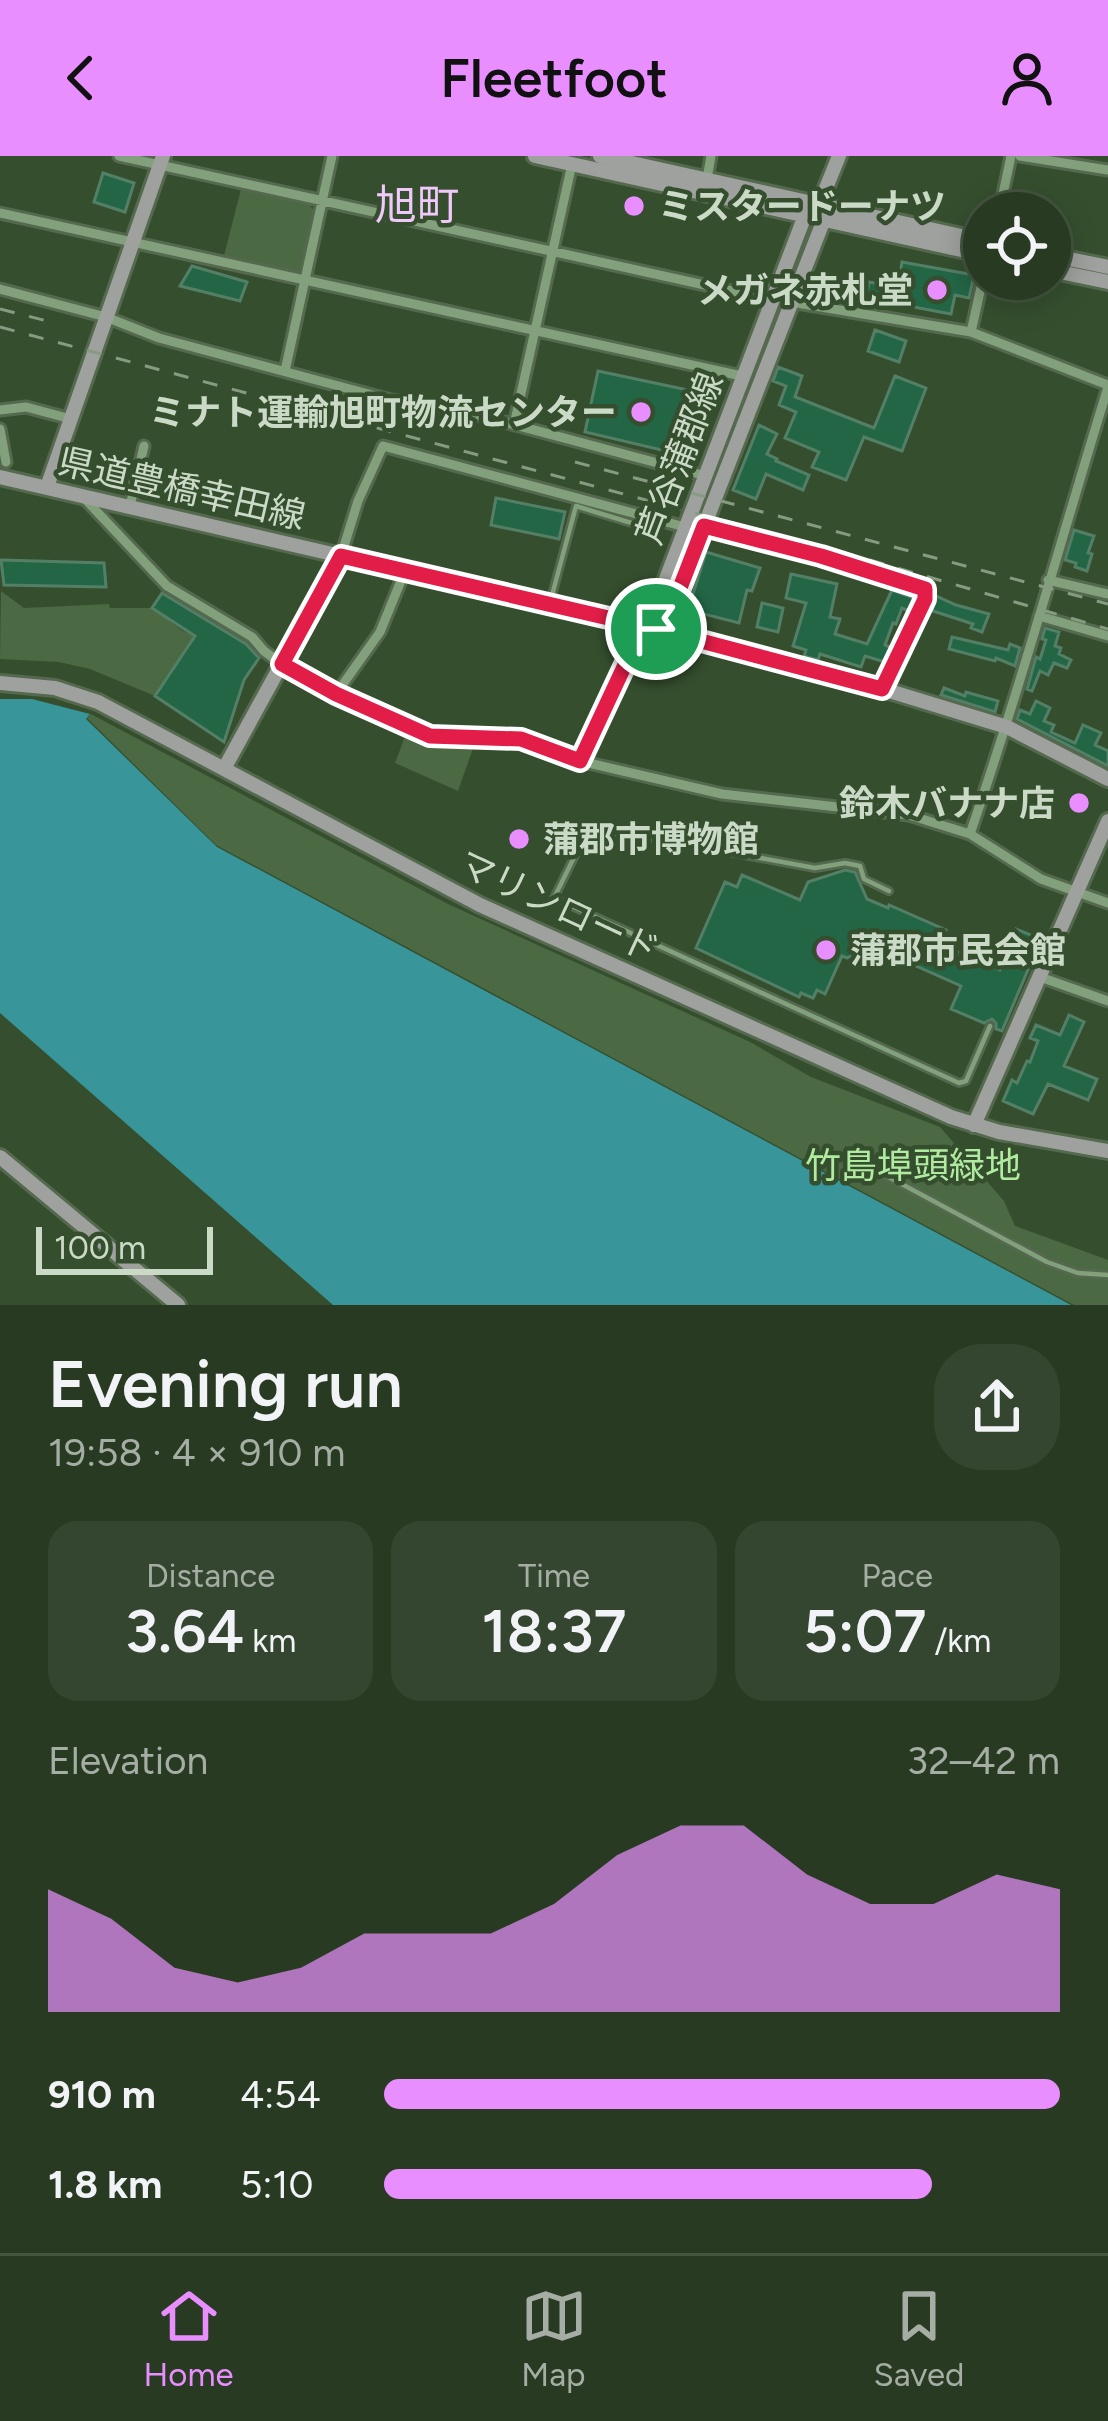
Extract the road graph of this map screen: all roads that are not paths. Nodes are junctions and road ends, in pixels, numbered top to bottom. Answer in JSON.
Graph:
{"nodes":[{"id":1,"x":119,"y":156,"type":"edge"},
{"id":2,"x":332,"y":156,"type":"edge"},
{"id":3,"x":536,"y":156,"type":"edge"},
{"id":4,"x":600,"y":156,"type":"edge"},
{"id":5,"x":712,"y":156,"type":"edge"},
{"id":6,"x":838,"y":156,"type":"edge"},
{"id":7,"x":1016,"y":156,"type":"edge"},
{"id":8,"x":627,"y":159,"type":"edge"},
{"id":9,"x":161,"y":160,"type":"edge"},
{"id":10,"x":572,"y":164,"type":"junction"},
{"id":11,"x":1108,"y":170,"type":"edge"},
{"id":12,"x":707,"y":179,"type":"junction"},
{"id":13,"x":1005,"y":192,"type":"edge"},
{"id":14,"x":322,"y":201,"type":"junction"},
{"id":15,"x":820,"y":203,"type":"junction"},
{"id":16,"x":0,"y":213,"type":"edge"},
{"id":17,"x":804,"y":218,"type":"junction"},
{"id":18,"x":823,"y":222,"type":"junction"},
{"id":19,"x":963,"y":236,"type":"edge"},
{"id":20,"x":133,"y":242,"type":"junction"},
{"id":21,"x":552,"y":250,"type":"junction"},
{"id":22,"x":963,"y":251,"type":"edge"},
{"id":23,"x":1071,"y":259,"type":"edge"},
{"id":24,"x":1108,"y":267,"type":"edge"},
{"id":25,"x":1071,"y":274,"type":"edge"},
{"id":26,"x":304,"y":281,"type":"junction"},
{"id":27,"x":1108,"y":282,"type":"edge"},
{"id":28,"x":0,"y":289,"type":"edge"},
{"id":29,"x":773,"y":300,"type":"junction"},
{"id":30,"x":978,"y":300,"type":"edge"},
{"id":31,"x":791,"y":302,"type":"junction"},
{"id":32,"x":106,"y":317,"type":"junction"},
{"id":33,"x":535,"y":331,"type":"junction"},
{"id":34,"x":971,"y":332,"type":"junction"},
{"id":35,"x":285,"y":370,"type":"junction"},
{"id":36,"x":742,"y":376,"type":"junction"},
{"id":37,"x":1108,"y":386,"type":"edge"},
{"id":38,"x":0,"y":410,"type":"edge"},
{"id":39,"x":71,"y":419,"type":"junction"},
{"id":40,"x":514,"y":425,"type":"junction"},
{"id":41,"x":0,"y":429,"type":"edge"},
{"id":42,"x":144,"y":446,"type":"dead end"},
{"id":43,"x":5,"y":472,"type":"edge"},
{"id":44,"x":706,"y":476,"type":"junction"},
{"id":45,"x":47,"y":487,"type":"junction"},
{"id":46,"x":82,"y":495,"type":"junction"},
{"id":47,"x":130,"y":506,"type":"junction"},
{"id":48,"x":640,"y":514,"type":"junction"},
{"id":49,"x":685,"y":526,"type":"junction"},
{"id":50,"x":704,"y":526,"type":"junction"},
{"id":51,"x":341,"y":556,"type":"junction"},
{"id":52,"x":405,"y":571,"type":"junction"},
{"id":53,"x":1048,"y":580,"type":"junction"},
{"id":54,"x":1108,"y":594,"type":"edge"},
{"id":55,"x":549,"y":604,"type":"junction"},
{"id":56,"x":1039,"y":616,"type":"junction"},
{"id":57,"x":656,"y":629,"type":"junction"},
{"id":58,"x":1108,"y":636,"type":"edge"},
{"id":59,"x":282,"y":664,"type":"junction"},
{"id":60,"x":0,"y":682,"type":"edge"},
{"id":61,"x":882,"y":689,"type":"junction"},
{"id":62,"x":336,"y":694,"type":"junction"},
{"id":63,"x":1006,"y":727,"type":"junction"},
{"id":64,"x":580,"y":761,"type":"junction"},
{"id":65,"x":225,"y":767,"type":"junction"},
{"id":66,"x":1108,"y":779,"type":"edge"},
{"id":67,"x":1108,"y":821,"type":"edge"},
{"id":68,"x":970,"y":834,"type":"junction"},
{"id":69,"x":889,"y":891,"type":"dead end"},
{"id":70,"x":1077,"y":894,"type":"junction"},
{"id":71,"x":1108,"y":903,"type":"edge"},
{"id":72,"x":1040,"y":977,"type":"junction"},
{"id":73,"x":1108,"y":1001,"type":"edge"},
{"id":74,"x":990,"y":1026,"type":"dead end"},
{"id":75,"x":974,"y":1125,"type":"junction"},
{"id":76,"x":1108,"y":1151,"type":"edge"},
{"id":77,"x":0,"y":1157,"type":"edge"},
{"id":78,"x":884,"y":1174,"type":"dead end"},
{"id":79,"x":1108,"y":1275,"type":"edge"},
{"id":80,"x":178,"y":1305,"type":"edge"}],
"edges":[{"from":1,"to":9,"type":"street"},
{"from":2,"to":14,"type":"street"},
{"from":3,"to":10,"type":"main road"},
{"from":4,"to":8,"type":"main road"},
{"from":5,"to":12,"type":"street"},
{"from":6,"to":15,"type":"main road"},
{"from":7,"to":11,"type":"street"},
{"from":7,"to":13,"type":"street"},
{"from":8,"to":12,"type":"main road"},
{"from":9,"to":14,"type":"street"},
{"from":9,"to":20,"type":"main road"},
{"from":10,"to":17,"type":"main road"},
{"from":10,"to":21,"type":"street"},
{"from":12,"to":15,"type":"main road"},
{"from":14,"to":21,"type":"street"},
{"from":14,"to":26,"type":"street"},
{"from":15,"to":17,"type":"main road","name":"芦谷蒲郡線"},
{"from":15,"to":18,"type":"main road"},
{"from":15,"to":19,"type":"main road"},
{"from":16,"to":20,"type":"street"},
{"from":17,"to":18,"type":"main road"},
{"from":17,"to":29,"type":"main road","name":"芦谷蒲郡線"},
{"from":18,"to":22,"type":"main road"},
{"from":18,"to":31,"type":"main road","name":"芦谷蒲郡線"},
{"from":20,"to":26,"type":"street"},
{"from":20,"to":32,"type":"main road"},
{"from":21,"to":29,"type":"street"},
{"from":21,"to":33,"type":"street"},
{"from":23,"to":24,"type":"main road"},
{"from":25,"to":27,"type":"main road"},
{"from":26,"to":33,"type":"street"},
{"from":26,"to":35,"type":"street"},
{"from":28,"to":32,"type":"street"},
{"from":29,"to":36,"type":"main road","name":"芦谷蒲郡線"},
{"from":30,"to":34,"type":"street"},
{"from":31,"to":34,"type":"street"},
{"from":31,"to":50,"type":"main road","name":"芦谷蒲郡線"},
{"from":32,"to":35,"type":"street"},
{"from":32,"to":39,"type":"main road"},
{"from":33,"to":36,"type":"street"},
{"from":33,"to":40,"type":"street"},
{"from":34,"to":37,"type":"street"},
{"from":35,"to":40,"type":"street"},
{"from":36,"to":44,"type":"main road","name":"芦谷蒲郡線"},
{"from":37,"to":53,"type":"street"},
{"from":38,"to":39,"type":"street"},
{"from":39,"to":45,"type":"main road"},
{"from":40,"to":44,"type":"street"},
{"from":41,"to":43,"type":"street"},
{"from":42,"to":47,"type":"street"},
{"from":43,"to":45,"type":"main road","name":"県道豊橋幸田線"},
{"from":44,"to":49,"type":"main road","name":"芦谷蒲郡線"},
{"from":45,"to":46,"type":"main road","name":"県道豊橋幸田線"},
{"from":46,"to":47,"type":"main road","name":"県道豊橋幸田線"},
{"from":46,"to":59,"type":"street"},
{"from":47,"to":51,"type":"main road","name":"県道豊橋幸田線"},
{"from":48,"to":49,"type":"street"},
{"from":48,"to":51,"type":"street"},
{"from":48,"to":55,"type":"lane"},
{"from":49,"to":57,"type":"main road","name":"芦谷蒲郡線"},
{"from":50,"to":57,"type":"main road","name":"芦谷蒲郡線"},
{"from":50,"to":61,"type":"street"},
{"from":51,"to":52,"type":"main road","name":"県道豊橋幸田線"},
{"from":51,"to":59,"type":"main road"},
{"from":52,"to":55,"type":"main road","name":"県道豊橋幸田線"},
{"from":52,"to":62,"type":"street"},
{"from":53,"to":54,"type":"street"},
{"from":53,"to":56,"type":"street"},
{"from":55,"to":57,"type":"main road","name":"県道豊橋幸田線"},
{"from":56,"to":58,"type":"street"},
{"from":56,"to":63,"type":"street"},
{"from":57,"to":61,"type":"main road","name":"県道豊橋幸田線"},
{"from":57,"to":64,"type":"street"},
{"from":59,"to":62,"type":"street"},
{"from":59,"to":65,"type":"main road"},
{"from":60,"to":65,"type":"main road","name":"マリンロード"},
{"from":61,"to":63,"type":"main road","name":"県道豊橋幸田線"},
{"from":62,"to":64,"type":"street"},
{"from":63,"to":66,"type":"main road","name":"県道豊橋幸田線"},
{"from":63,"to":68,"type":"street"},
{"from":64,"to":68,"type":"street"},
{"from":65,"to":75,"type":"main road","name":"マリンロード"},
{"from":67,"to":70,"type":"main road"},
{"from":68,"to":70,"type":"street"},
{"from":69,"to":74,"type":"lane"},
{"from":70,"to":71,"type":"street"},
{"from":70,"to":72,"type":"main road"},
{"from":72,"to":73,"type":"street"},
{"from":72,"to":75,"type":"main road"},
{"from":75,"to":76,"type":"main road","name":"マリンロード"},
{"from":77,"to":80,"type":"main road"},
{"from":78,"to":79,"type":"lane"}]}
